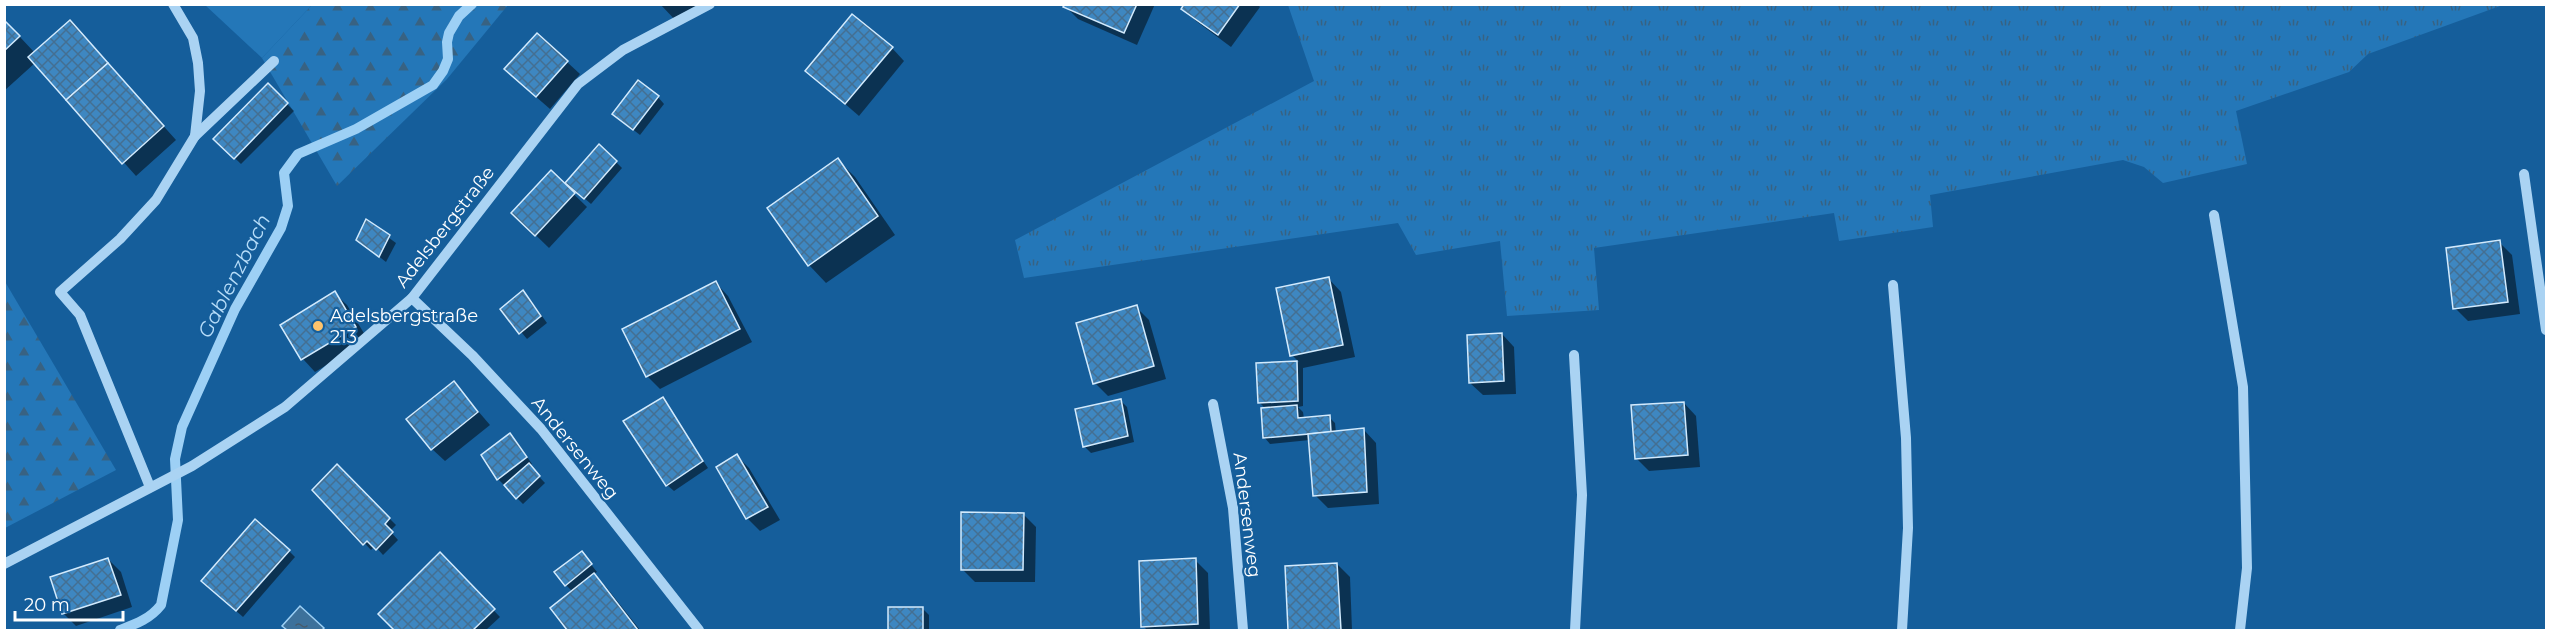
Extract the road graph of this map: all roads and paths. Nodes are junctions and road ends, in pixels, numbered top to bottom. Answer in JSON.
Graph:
{"nodes":[{"id":1,"x":172,"y":4,"type":"edge"},
{"id":2,"x":710,"y":4,"type":"edge"},
{"id":3,"x":273,"y":61,"type":"dead end"},
{"id":4,"x":195,"y":136,"type":"junction"},
{"id":5,"x":2524,"y":174,"type":"dead end"},
{"id":6,"x":2214,"y":215,"type":"dead end"},
{"id":7,"x":1893,"y":285,"type":"dead end"},
{"id":8,"x":412,"y":298,"type":"junction"},
{"id":9,"x":2547,"y":330,"type":"edge"},
{"id":10,"x":1574,"y":355,"type":"dead end"},
{"id":11,"x":1213,"y":404,"type":"dead end"},
{"id":12,"x":150,"y":487,"type":"junction"},
{"id":13,"x":4,"y":564,"type":"edge"},
{"id":14,"x":699,"y":630,"type":"edge"},
{"id":15,"x":1243,"y":630,"type":"edge"},
{"id":16,"x":1575,"y":630,"type":"edge"},
{"id":17,"x":1902,"y":630,"type":"edge"},
{"id":18,"x":2240,"y":630,"type":"edge"}],
"edges":[{"from":1,"to":4,"type":"street"},
{"from":2,"to":8,"type":"street","name":"Adelsbergstraße"},
{"from":3,"to":4,"type":"street"},
{"from":4,"to":12,"type":"street"},
{"from":5,"to":9,"type":"street"},
{"from":6,"to":18,"type":"street"},
{"from":7,"to":17,"type":"street"},
{"from":8,"to":12,"type":"street","name":"Adelsbergstraße"},
{"from":8,"to":14,"type":"street","name":"Andersenweg"},
{"from":10,"to":16,"type":"street"},
{"from":11,"to":15,"type":"street","name":"Andersenweg"},
{"from":12,"to":13,"type":"street","name":"Adelsbergstraße"}]}
